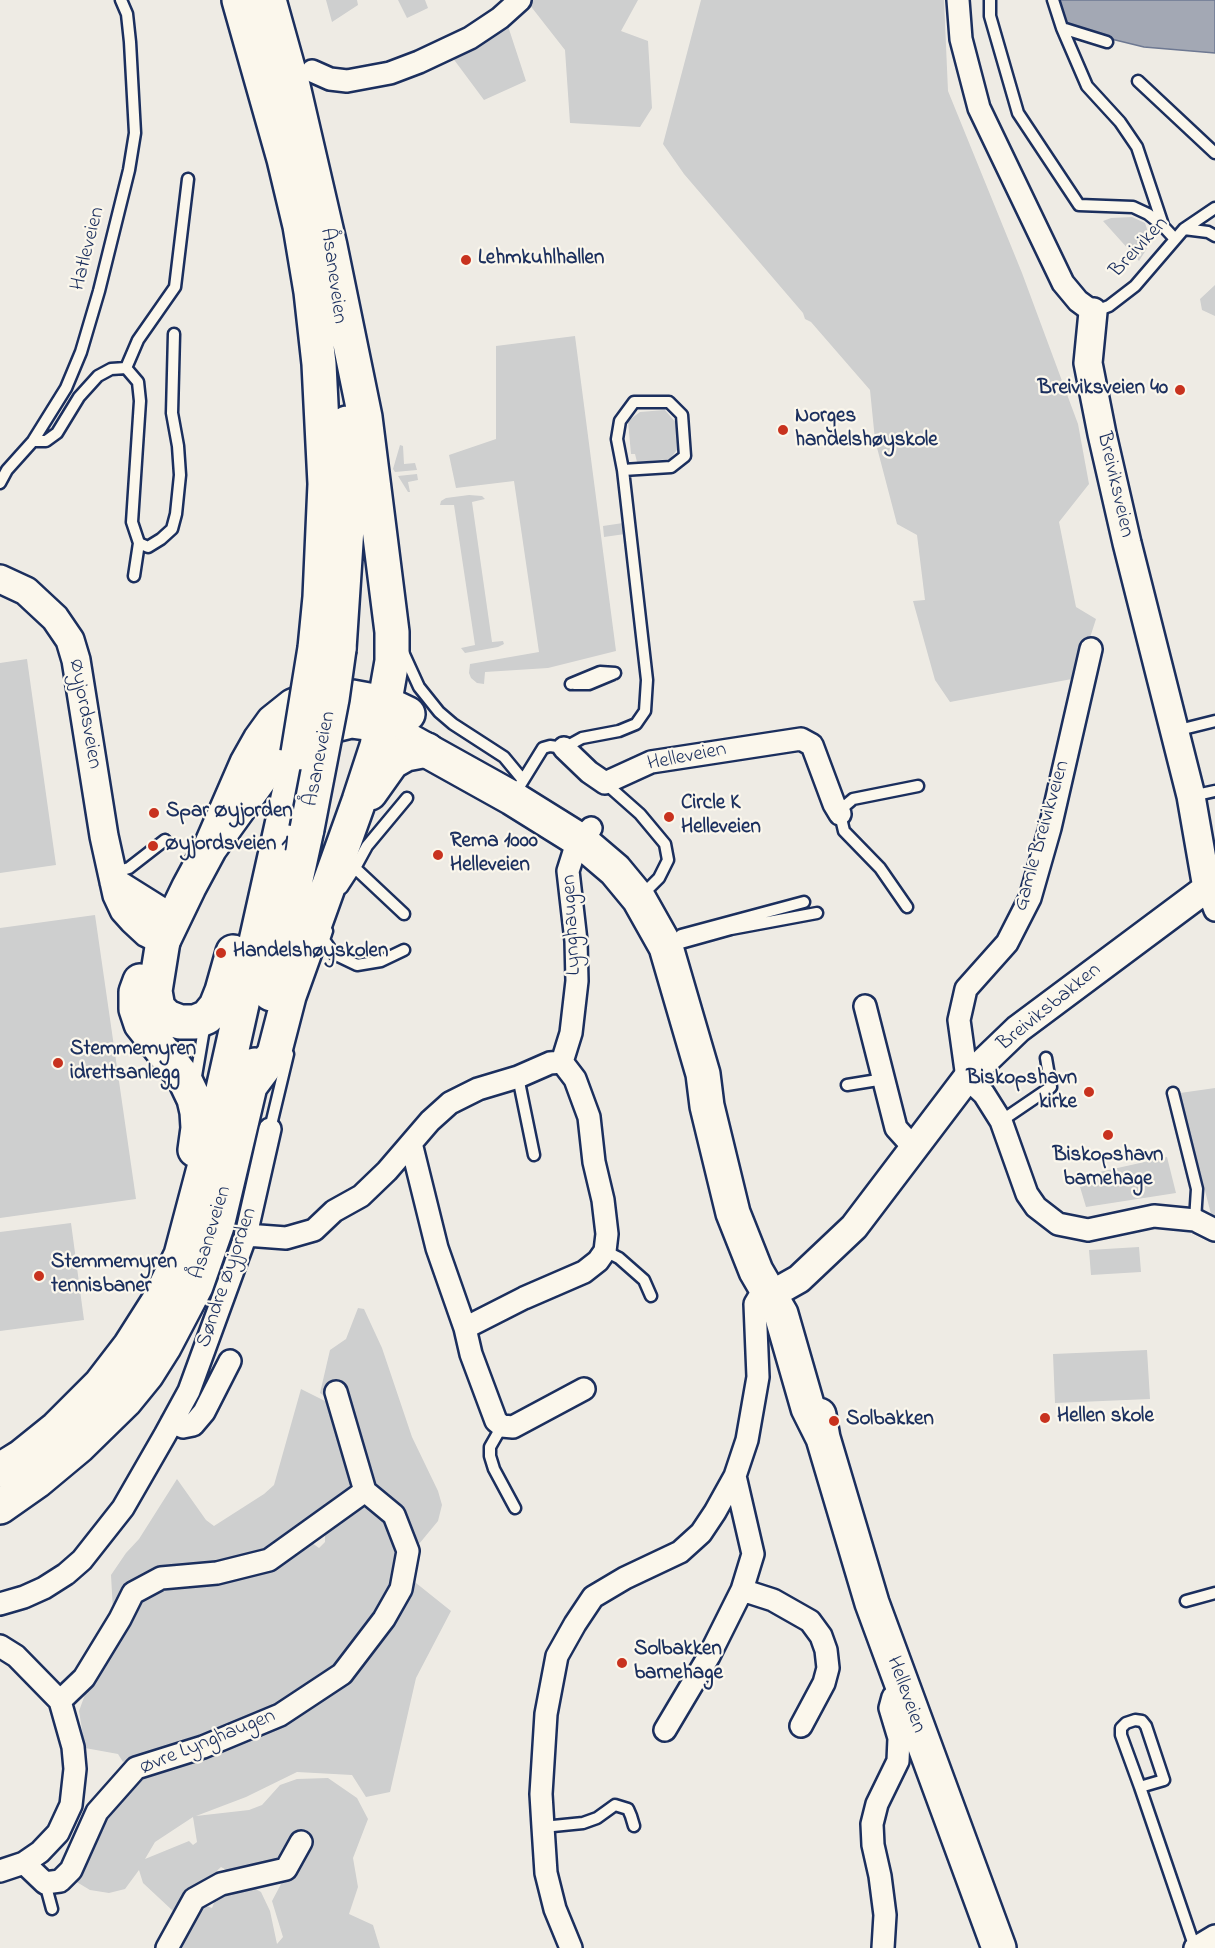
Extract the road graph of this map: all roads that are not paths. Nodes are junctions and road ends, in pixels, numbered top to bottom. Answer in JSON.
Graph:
{"nodes":[{"id":1,"x":122,"y":0,"type":"edge"},
{"id":2,"x":238,"y":0,"type":"edge"},
{"id":3,"x":269,"y":0,"type":"edge"},
{"id":4,"x":520,"y":0,"type":"edge"},
{"id":5,"x":958,"y":0,"type":"edge"},
{"id":6,"x":990,"y":0,"type":"edge"},
{"id":7,"x":1053,"y":0,"type":"edge"},
{"id":8,"x":1062,"y":28,"type":"junction"},
{"id":9,"x":1107,"y":42,"type":"dead end"},
{"id":10,"x":312,"y":70,"type":"dead end"},
{"id":11,"x":1138,"y":81,"type":"dead end"},
{"id":12,"x":1215,"y":153,"type":"edge"},
{"id":13,"x":188,"y":179,"type":"dead end"},
{"id":14,"x":1215,"y":208,"type":"edge"},
{"id":15,"x":1163,"y":226,"type":"junction"},
{"id":16,"x":1184,"y":229,"type":"junction"},
{"id":17,"x":1215,"y":236,"type":"edge"},
{"id":18,"x":1175,"y":239,"type":"junction"},
{"id":19,"x":330,"y":246,"type":"junction"},
{"id":20,"x":1093,"y":312,"type":"junction"},
{"id":21,"x":174,"y":334,"type":"dead end"},
{"id":22,"x":126,"y":368,"type":"junction"},
{"id":23,"x":33,"y":441,"type":"junction"},
{"id":24,"x":623,"y":470,"type":"junction"},
{"id":25,"x":0,"y":483,"type":"edge"},
{"id":26,"x":139,"y":543,"type":"junction"},
{"id":27,"x":134,"y":576,"type":"dead end"},
{"id":28,"x":0,"y":579,"type":"edge"},
{"id":29,"x":392,"y":632,"type":"junction"},
{"id":30,"x":327,"y":648,"type":"junction"},
{"id":31,"x":1091,"y":649,"type":"dead end"},
{"id":32,"x":383,"y":714,"type":"junction"},
{"id":33,"x":1215,"y":721,"type":"edge"},
{"id":34,"x":1175,"y":731,"type":"junction"},
{"id":35,"x":564,"y":748,"type":"junction"},
{"id":36,"x":427,"y":750,"type":"junction"},
{"id":37,"x":524,"y":778,"type":"junction"},
{"id":38,"x":605,"y":783,"type":"junction"},
{"id":39,"x":918,"y":786,"type":"dead end"},
{"id":40,"x":1203,"y":794,"type":"edge"},
{"id":41,"x":407,"y":798,"type":"dead end"},
{"id":42,"x":359,"y":801,"type":"junction"},
{"id":43,"x":840,"y":814,"type":"junction"},
{"id":44,"x":286,"y":829,"type":"junction"},
{"id":45,"x":586,"y":834,"type":"junction"},
{"id":46,"x":165,"y":840,"type":"dead end"},
{"id":47,"x":356,"y":868,"type":"junction"},
{"id":48,"x":113,"y":877,"type":"junction"},
{"id":49,"x":646,"y":890,"type":"junction"},
{"id":50,"x":1212,"y":894,"type":"edge"},
{"id":51,"x":804,"y":902,"type":"dead end"},
{"id":52,"x":336,"y":903,"type":"dead end"},
{"id":53,"x":907,"y":907,"type":"dead end"},
{"id":54,"x":817,"y":913,"type":"dead end"},
{"id":55,"x":404,"y":914,"type":"dead end"},
{"id":56,"x":330,"y":922,"type":"dead end"},
{"id":57,"x":168,"y":930,"type":"junction"},
{"id":58,"x":664,"y":942,"type":"junction"},
{"id":59,"x":404,"y":950,"type":"dead end"},
{"id":60,"x":865,"y":1006,"type":"dead end"},
{"id":61,"x":207,"y":1017,"type":"junction"},
{"id":62,"x":292,"y":1039,"type":"dead end"},
{"id":63,"x":1046,"y":1058,"type":"dead end"},
{"id":64,"x":562,"y":1062,"type":"junction"},
{"id":65,"x":518,"y":1077,"type":"junction"},
{"id":66,"x":967,"y":1078,"type":"junction"},
{"id":67,"x":884,"y":1079,"type":"junction"},
{"id":68,"x":848,"y":1085,"type":"dead end"},
{"id":69,"x":250,"y":1086,"type":"junction"},
{"id":70,"x":1173,"y":1093,"type":"dead end"},
{"id":71,"x":194,"y":1100,"type":"junction"},
{"id":72,"x":1001,"y":1121,"type":"junction"},
{"id":73,"x":270,"y":1130,"type":"joint"},
{"id":74,"x":411,"y":1143,"type":"junction"},
{"id":75,"x":915,"y":1149,"type":"junction"},
{"id":76,"x":534,"y":1155,"type":"dead end"},
{"id":77,"x":195,"y":1207,"type":"junction"},
{"id":78,"x":1195,"y":1220,"type":"junction"},
{"id":79,"x":1215,"y":1230,"type":"edge"},
{"id":80,"x":246,"y":1235,"type":"junction"},
{"id":81,"x":605,"y":1251,"type":"junction"},
{"id":82,"x":776,"y":1291,"type":"junction"},
{"id":83,"x":651,"y":1296,"type":"dead end"},
{"id":84,"x":465,"y":1328,"type":"junction"},
{"id":85,"x":230,"y":1361,"type":"dead end"},
{"id":86,"x":584,"y":1389,"type":"dead end"},
{"id":87,"x":336,"y":1392,"type":"dead end"},
{"id":88,"x":172,"y":1422,"type":"junction"},
{"id":89,"x":502,"y":1426,"type":"junction"},
{"id":90,"x":0,"y":1470,"type":"edge"},
{"id":91,"x":735,"y":1476,"type":"junction"},
{"id":92,"x":365,"y":1491,"type":"junction"},
{"id":93,"x":0,"y":1507,"type":"edge"},
{"id":94,"x":515,"y":1508,"type":"dead end"},
{"id":95,"x":742,"y":1590,"type":"junction"},
{"id":96,"x":1215,"y":1593,"type":"edge"},
{"id":97,"x":1186,"y":1601,"type":"dead end"},
{"id":98,"x":0,"y":1604,"type":"edge"},
{"id":99,"x":0,"y":1646,"type":"edge"},
{"id":100,"x":903,"y":1690,"type":"junction"},
{"id":101,"x":60,"y":1701,"type":"junction"},
{"id":102,"x":801,"y":1726,"type":"dead end"},
{"id":103,"x":665,"y":1730,"type":"dead end"},
{"id":104,"x":1140,"y":1787,"type":"junction"},
{"id":105,"x":634,"y":1826,"type":"dead end"},
{"id":106,"x":543,"y":1827,"type":"junction"},
{"id":107,"x":301,"y":1842,"type":"dead end"},
{"id":108,"x":24,"y":1863,"type":"junction"},
{"id":109,"x":0,"y":1871,"type":"edge"},
{"id":110,"x":45,"y":1883,"type":"junction"},
{"id":111,"x":52,"y":1909,"type":"dead end"},
{"id":112,"x":1215,"y":1936,"type":"edge"},
{"id":113,"x":167,"y":1948,"type":"edge"},
{"id":114,"x":571,"y":1948,"type":"edge"},
{"id":115,"x":883,"y":1948,"type":"edge"},
{"id":116,"x":999,"y":1948,"type":"edge"},
{"id":117,"x":1195,"y":1948,"type":"edge"}],
"edges":[{"from":1,"to":23,"type":"lane","name":"Hatleveien"},
{"from":2,"to":30,"type":"main road","name":"Åsaneveien"},
{"from":3,"to":19,"type":"main road","name":"Åsaneveien"},
{"from":4,"to":10,"type":"street"},
{"from":5,"to":20,"type":"street"},
{"from":6,"to":15,"type":"lane"},
{"from":7,"to":8,"type":"lane"},
{"from":8,"to":9,"type":"lane"},
{"from":8,"to":15,"type":"lane"},
{"from":11,"to":12,"type":"lane"},
{"from":13,"to":22,"type":"lane"},
{"from":14,"to":16,"type":"lane","name":"Breiviken"},
{"from":15,"to":18,"type":"lane"},
{"from":16,"to":17,"type":"lane"},
{"from":16,"to":18,"type":"lane","name":"Breiviken"},
{"from":18,"to":20,"type":"lane","name":"Breiviken"},
{"from":19,"to":29,"type":"main road"},
{"from":19,"to":30,"type":"main road","name":"Åsaneveien"},
{"from":20,"to":34,"type":"street","name":"Breiviksveien"},
{"from":21,"to":26,"type":"lane"},
{"from":22,"to":23,"type":"lane"},
{"from":22,"to":26,"type":"lane"},
{"from":23,"to":25,"type":"lane","name":"Hatleveien"},
{"from":24,"to":24,"type":"lane"},
{"from":24,"to":35,"type":"lane","name":"Helleveien"},
{"from":26,"to":27,"type":"lane"},
{"from":28,"to":48,"type":"street","name":"Øyjordsveien"},
{"from":29,"to":32,"type":"main road"},
{"from":29,"to":37,"type":"lane"},
{"from":30,"to":44,"type":"main road","name":"Åsaneveien","bridge":true},
{"from":30,"to":44,"type":"main road","name":"Åsaneveien","bridge":true},
{"from":31,"to":66,"type":"street","name":"Gamle Breivikveien"},
{"from":32,"to":36,"type":"main road","name":"Helleveien"},
{"from":32,"to":37,"type":"main road","name":"Helleveien"},
{"from":32,"to":42,"type":"main road"},
{"from":32,"to":57,"type":"main road","name":"Helleveien"},
{"from":33,"to":34,"type":"lane"},
{"from":34,"to":40,"type":"street","name":"Breiviksveien"},
{"from":35,"to":37,"type":"lane","name":"Helleveien"},
{"from":35,"to":38,"type":"street"},
{"from":36,"to":37,"type":"main road","name":"Helleveien"},
{"from":36,"to":42,"type":"main road"},
{"from":37,"to":45,"type":"main road","name":"Helleveien"},
{"from":38,"to":43,"type":"street","name":"Helleveien"},
{"from":38,"to":49,"type":"lane"},
{"from":39,"to":43,"type":"lane"},
{"from":40,"to":50,"type":"street","name":"Breiviksveien"},
{"from":41,"to":47,"type":"lane"},
{"from":42,"to":69,"type":"main road"},
{"from":43,"to":53,"type":"lane"},
{"from":44,"to":61,"type":"main road"},
{"from":44,"to":69,"type":"main road","name":"Åsaneveien"},
{"from":44,"to":77,"type":"main road","name":"Åsaneveien"},
{"from":45,"to":49,"type":"main road","name":"Helleveien"},
{"from":45,"to":58,"type":"main road","name":"Helleveien"},
{"from":45,"to":64,"type":"street","name":"Lynghaugen"},
{"from":46,"to":48,"type":"lane"},
{"from":47,"to":52,"type":"lane"},
{"from":47,"to":55,"type":"lane"},
{"from":48,"to":57,"type":"street","name":"Øyjordsveien"},
{"from":49,"to":58,"type":"main road","name":"Helleveien"},
{"from":50,"to":66,"type":"street","name":"Breiviksbakken"},
{"from":51,"to":58,"type":"lane"},
{"from":54,"to":58,"type":"lane"},
{"from":56,"to":59,"type":"lane"},
{"from":57,"to":61,"type":"main road"},
{"from":57,"to":71,"type":"main road"},
{"from":58,"to":82,"type":"main road","name":"Helleveien"},
{"from":60,"to":67,"type":"street"},
{"from":61,"to":71,"type":"lane"},
{"from":62,"to":73,"type":"lane"},
{"from":63,"to":72,"type":"lane"},
{"from":64,"to":65,"type":"street"},
{"from":64,"to":81,"type":"street"},
{"from":65,"to":74,"type":"street"},
{"from":65,"to":76,"type":"lane"},
{"from":66,"to":72,"type":"street"},
{"from":66,"to":75,"type":"street","name":"Breiviksbakken"},
{"from":67,"to":68,"type":"lane"},
{"from":67,"to":75,"type":"street"},
{"from":69,"to":93,"type":"main road","name":"Åsaneveien"},
{"from":70,"to":78,"type":"lane"},
{"from":71,"to":77,"type":"main road"},
{"from":72,"to":78,"type":"street"},
{"from":73,"to":80,"type":"street","name":"Søndre Øyjorden"},
{"from":74,"to":80,"type":"street"},
{"from":74,"to":84,"type":"street"},
{"from":75,"to":82,"type":"street","name":"Breiviksbakken"},
{"from":77,"to":90,"type":"main road","name":"Åsaneveien"},
{"from":78,"to":79,"type":"street"},
{"from":80,"to":88,"type":"street","name":"Søndre Øyjorden"},
{"from":81,"to":83,"type":"lane"},
{"from":81,"to":84,"type":"street"},
{"from":82,"to":91,"type":"street"},
{"from":82,"to":100,"type":"main road","name":"Helleveien"},
{"from":84,"to":89,"type":"street"},
{"from":85,"to":88,"type":"street","name":"Søndre Øyjorden"},
{"from":86,"to":89,"type":"street"},
{"from":87,"to":92,"type":"street"},
{"from":88,"to":98,"type":"street","name":"Søndre Øyjorden"},
{"from":89,"to":94,"type":"lane"},
{"from":91,"to":95,"type":"street"},
{"from":91,"to":106,"type":"street"},
{"from":92,"to":101,"type":"street"},
{"from":92,"to":110,"type":"street","name":"Øvre Lynghaugen"},
{"from":95,"to":102,"type":"street"},
{"from":95,"to":103,"type":"street"},
{"from":96,"to":97,"type":"lane"},
{"from":99,"to":101,"type":"street"},
{"from":100,"to":115,"type":"street"},
{"from":100,"to":116,"type":"main road","name":"Helleveien"},
{"from":101,"to":108,"type":"street"},
{"from":104,"to":104,"type":"lane"},
{"from":104,"to":117,"type":"lane"},
{"from":105,"to":106,"type":"lane"},
{"from":106,"to":114,"type":"street"},
{"from":107,"to":113,"type":"street"},
{"from":108,"to":109,"type":"street"},
{"from":108,"to":110,"type":"street"},
{"from":110,"to":111,"type":"lane"},
{"from":112,"to":117,"type":"street"}]}
